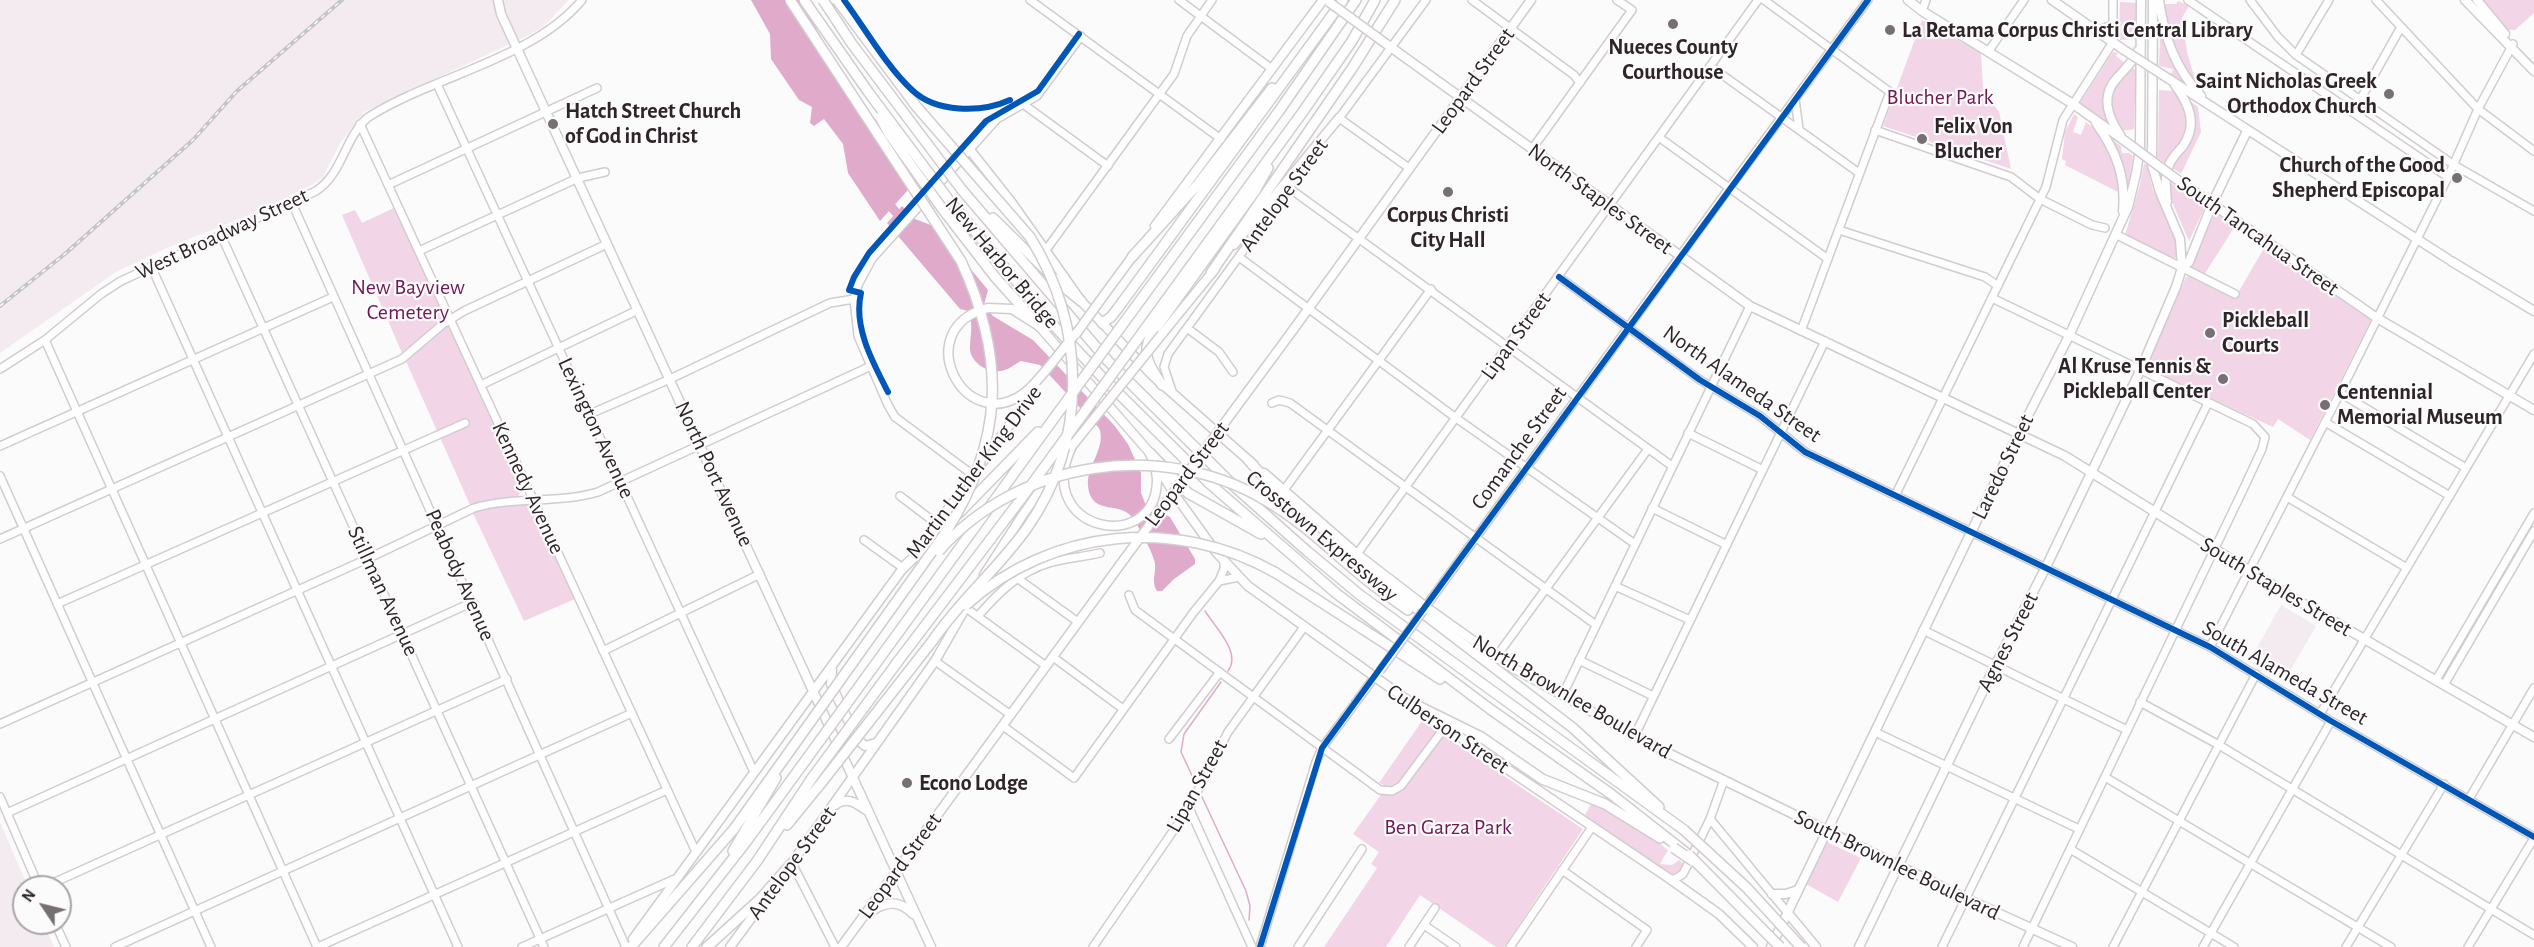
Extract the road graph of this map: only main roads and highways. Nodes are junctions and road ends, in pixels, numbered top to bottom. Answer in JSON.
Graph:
{"nodes":[{"id":1,"x":498,"y":0,"type":"edge"},
{"id":2,"x":790,"y":0,"type":"edge"},
{"id":3,"x":804,"y":0,"type":"edge"},
{"id":4,"x":823,"y":0,"type":"edge"},
{"id":5,"x":837,"y":0,"type":"edge"},
{"id":6,"x":1343,"y":0,"type":"edge"},
{"id":7,"x":1356,"y":0,"type":"edge"},
{"id":8,"x":1375,"y":0,"type":"edge"},
{"id":9,"x":1395,"y":0,"type":"edge"},
{"id":10,"x":1531,"y":0,"type":"edge"},
{"id":11,"x":1908,"y":0,"type":"edge"},
{"id":12,"x":2052,"y":0,"type":"edge"},
{"id":13,"x":2141,"y":0,"type":"edge"},
{"id":14,"x":2153,"y":0,"type":"edge"},
{"id":15,"x":2159,"y":0,"type":"edge"},
{"id":16,"x":2465,"y":0,"type":"edge"},
{"id":17,"x":2477,"y":0,"type":"edge"},
{"id":18,"x":1326,"y":1,"type":"edge"},
{"id":19,"x":1328,"y":21,"type":"junction"},
{"id":20,"x":2114,"y":25,"type":"road end"},
{"id":21,"x":2098,"y":31,"type":"junction"},
{"id":22,"x":2141,"y":42,"type":"junction"},
{"id":23,"x":2512,"y":46,"type":"junction"},
{"id":24,"x":2534,"y":64,"type":"edge"},
{"id":25,"x":2534,"y":71,"type":"edge"},
{"id":26,"x":2170,"y":80,"type":"junction"},
{"id":27,"x":869,"y":93,"type":"junction"},
{"id":28,"x":2152,"y":96,"type":"junction"},
{"id":29,"x":1461,"y":98,"type":"junction"},
{"id":30,"x":2210,"y":105,"type":"junction"},
{"id":31,"x":2090,"y":116,"type":"junction"},
{"id":32,"x":1339,"y":118,"type":"road end"},
{"id":33,"x":2247,"y":131,"type":"junction"},
{"id":34,"x":1289,"y":132,"type":"junction"},
{"id":35,"x":2124,"y":140,"type":"junction"},
{"id":36,"x":970,"y":150,"type":"road end"},
{"id":37,"x":962,"y":190,"type":"junction"},
{"id":38,"x":2212,"y":204,"type":"junction"},
{"id":39,"x":2167,"y":206,"type":"junction"},
{"id":40,"x":2121,"y":224,"type":"junction"},
{"id":41,"x":1132,"y":257,"type":"junction"},
{"id":42,"x":2182,"y":268,"type":"junction"},
{"id":43,"x":1211,"y":273,"type":"junction"},
{"id":44,"x":1081,"y":302,"type":"junction"},
{"id":45,"x":2534,"y":311,"type":"edge"},
{"id":46,"x":1102,"y":323,"type":"junction"},
{"id":47,"x":1039,"y":326,"type":"junction"},
{"id":48,"x":1078,"y":331,"type":"junction"},
{"id":49,"x":1108,"y":361,"type":"joint"},
{"id":50,"x":1101,"y":376,"type":"joint"},
{"id":51,"x":1162,"y":385,"type":"junction"},
{"id":52,"x":2534,"y":410,"type":"edge"},
{"id":53,"x":2019,"y":433,"type":"junction"},
{"id":54,"x":1029,"y":446,"type":"junction"},
{"id":55,"x":1072,"y":446,"type":"junction"},
{"id":56,"x":1150,"y":453,"type":"junction"},
{"id":57,"x":1249,"y":461,"type":"junction"},
{"id":58,"x":2091,"y":472,"type":"junction"},
{"id":59,"x":1279,"y":544,"type":"junction"},
{"id":60,"x":903,"y":568,"type":"junction"},
{"id":61,"x":904,"y":591,"type":"junction"},
{"id":62,"x":931,"y":643,"type":"junction"},
{"id":63,"x":836,"y":662,"type":"junction"},
{"id":64,"x":814,"y":693,"type":"junction"},
{"id":65,"x":1410,"y":702,"type":"junction"},
{"id":66,"x":1547,"y":709,"type":"junction"},
{"id":67,"x":1494,"y":712,"type":"junction"},
{"id":68,"x":2534,"y":737,"type":"edge"},
{"id":69,"x":879,"y":741,"type":"junction"},
{"id":70,"x":794,"y":745,"type":"junction"},
{"id":71,"x":853,"y":779,"type":"junction"},
{"id":72,"x":1724,"y":780,"type":"joint"},
{"id":73,"x":832,"y":807,"type":"junction"},
{"id":74,"x":867,"y":811,"type":"junction"},
{"id":75,"x":1684,"y":830,"type":"junction"},
{"id":76,"x":1827,"y":831,"type":"junction"},
{"id":77,"x":1674,"y":845,"type":"junction"},
{"id":78,"x":757,"y":861,"type":"junction"},
{"id":79,"x":792,"y":863,"type":"junction"},
{"id":80,"x":1899,"y":866,"type":"junction"},
{"id":81,"x":896,"y":871,"type":"junction"},
{"id":82,"x":716,"y":882,"type":"junction"},
{"id":83,"x":1798,"y":890,"type":"junction"},
{"id":84,"x":1772,"y":894,"type":"road end"},
{"id":85,"x":1787,"y":912,"type":"junction"},
{"id":86,"x":921,"y":925,"type":"junction"},
{"id":87,"x":1780,"y":927,"type":"junction"},
{"id":88,"x":1803,"y":931,"type":"junction"},
{"id":89,"x":851,"y":934,"type":"junction"},
{"id":90,"x":734,"y":945,"type":"edge"},
{"id":91,"x":628,"y":947,"type":"edge"},
{"id":92,"x":664,"y":947,"type":"edge"},
{"id":93,"x":692,"y":947,"type":"edge"},
{"id":94,"x":707,"y":947,"type":"edge"},
{"id":95,"x":841,"y":947,"type":"edge"},
{"id":96,"x":931,"y":947,"type":"edge"},
{"id":97,"x":1753,"y":947,"type":"edge"},
{"id":98,"x":1771,"y":947,"type":"edge"},
{"id":99,"x":1780,"y":947,"type":"edge"},
{"id":100,"x":1801,"y":947,"type":"edge"},
{"id":101,"x":1816,"y":947,"type":"edge"},
{"id":102,"x":1859,"y":947,"type":"edge"},
{"id":103,"x":2072,"y":947,"type":"edge"}],
"edges":[{"from":1,"to":64,"type":"main road","name":"North Port Avenue"},
{"from":2,"to":61,"type":"highway","bridge":true},
{"from":3,"to":27,"type":"highway","name":"New Harbor Bridge","bridge":true},
{"from":4,"to":37,"type":"highway","name":"New Harbor Bridge","bridge":true},
{"from":5,"to":62,"type":"highway","bridge":true},
{"from":6,"to":19,"type":"highway"},
{"from":7,"to":54,"type":"highway","bridge":true},
{"from":8,"to":34,"type":"highway"},
{"from":9,"to":43,"type":"highway"},
{"from":10,"to":29,"type":"main road","name":"Leopard Street"},
{"from":11,"to":31,"type":"main road","name":"South Tancahua Street"},
{"from":12,"to":21,"type":"main road"},
{"from":13,"to":22,"type":"main road","name":"Laredo Street"},
{"from":14,"to":28,"type":"main road"},
{"from":15,"to":28,"type":"main road"},
{"from":15,"to":30,"type":"main road"},
{"from":16,"to":23,"type":"main road"},
{"from":17,"to":23,"type":"main road"},
{"from":18,"to":29,"type":"main road","name":"North Staples Street","bridge":true},
{"from":18,"to":41,"type":"main road","name":"Martin Luther King Drive"},
{"from":19,"to":41,"type":"highway"},
{"from":19,"to":46,"type":"highway"},
{"from":20,"to":21,"type":"main road"},
{"from":21,"to":26,"type":"main road","bridge":true},
{"from":22,"to":35,"type":"main road"},
{"from":22,"to":40,"type":"main road","name":"Laredo Street"},
{"from":23,"to":24,"type":"main road"},
{"from":23,"to":25,"type":"main road"},
{"from":26,"to":30,"type":"main road"},
{"from":26,"to":39,"type":"main road"},
{"from":27,"to":47,"type":"highway","bridge":true},
{"from":27,"to":50,"type":"highway","name":"New Harbor Bridge","bridge":true},
{"from":28,"to":39,"type":"main road"},
{"from":29,"to":53,"type":"main road","name":"North Staples Street"},
{"from":29,"to":81,"type":"main road","name":"Leopard Street","bridge":true},
{"from":30,"to":33,"type":"main road"},
{"from":31,"to":35,"type":"main road","name":"South Tancahua Street"},
{"from":31,"to":40,"type":"main road"},
{"from":32,"to":43,"type":"main road","name":"Antelope Street"},
{"from":33,"to":38,"type":"main road"},
{"from":33,"to":45,"type":"main road"},
{"from":34,"to":51,"type":"highway"},
{"from":34,"to":78,"type":"highway","bridge":true},
{"from":35,"to":38,"type":"main road","name":"South Tancahua Street","bridge":true},
{"from":36,"to":44,"type":"main road","name":"North Brownlee Boulevard"},
{"from":37,"to":44,"type":"highway"},
{"from":37,"to":49,"type":"highway","name":"New Harbor Bridge"},
{"from":38,"to":42,"type":"main road"},
{"from":38,"to":52,"type":"main road","name":"South Tancahua Street"},
{"from":39,"to":42,"type":"main road"},
{"from":40,"to":53,"type":"main road","name":"Laredo Street"},
{"from":41,"to":48,"type":"main road","name":"Martin Luther King Drive","bridge":true},
{"from":42,"to":58,"type":"main road","name":"Agnes Street"},
{"from":43,"to":55,"type":"main road","name":"Antelope Street","bridge":true},
{"from":44,"to":46,"type":"main road","name":"North Brownlee Boulevard"},
{"from":46,"to":51,"type":"main road","name":"North Brownlee Boulevard"},
{"from":47,"to":48,"type":"main road","name":"Culberson Street","bridge":true},
{"from":47,"to":56,"type":"main road","name":"Culberson Street"},
{"from":48,"to":60,"type":"main road","name":"Martin Luther King Drive","bridge":true},
{"from":49,"to":75,"type":"highway","name":"Crosstown Expressway"},
{"from":50,"to":59,"type":"highway","name":"Crosstown Expressway"},
{"from":51,"to":57,"type":"main road","name":"North Brownlee Boulevard"},
{"from":53,"to":58,"type":"main road","name":"South Staples Street"},
{"from":53,"to":76,"type":"main road","name":"Laredo Street"},
{"from":54,"to":60,"type":"highway"},
{"from":54,"to":82,"type":"highway","bridge":true},
{"from":55,"to":56,"type":"main road"},
{"from":55,"to":69,"type":"main road","name":"Antelope Street"},
{"from":56,"to":59,"type":"highway"},
{"from":56,"to":65,"type":"main road","name":"Culberson Street"},
{"from":57,"to":66,"type":"highway"},
{"from":57,"to":72,"type":"main road","name":"North Brownlee Boulevard"},
{"from":58,"to":68,"type":"main road","name":"South Staples Street"},
{"from":58,"to":80,"type":"main road","name":"Agnes Street"},
{"from":59,"to":67,"type":"highway","name":"Crosstown Expressway"},
{"from":60,"to":63,"type":"main road","name":"Martin Luther King Drive"},
{"from":61,"to":66,"type":"highway","bridge":true},
{"from":61,"to":70,"type":"highway","bridge":true},
{"from":62,"to":67,"type":"highway","bridge":true},
{"from":62,"to":78,"type":"highway","bridge":true},
{"from":63,"to":64,"type":"main road","name":"Martin Luther King Drive"},
{"from":63,"to":69,"type":"main road"},
{"from":64,"to":71,"type":"main road","name":"North Port Avenue"},
{"from":64,"to":91,"type":"main road","name":"Martin Luther King Drive"},
{"from":65,"to":77,"type":"highway"},
{"from":65,"to":97,"type":"main road","name":"Culberson Street"},
{"from":66,"to":75,"type":"highway"},
{"from":67,"to":77,"type":"highway"},
{"from":69,"to":71,"type":"main road","name":"Antelope Street"},
{"from":70,"to":82,"type":"highway"},
{"from":70,"to":91,"type":"highway"},
{"from":71,"to":73,"type":"main road","name":"Antelope Street"},
{"from":71,"to":74,"type":"main road","name":"North Port Avenue"},
{"from":72,"to":76,"type":"main road","name":"South Brownlee Boulevard"},
{"from":73,"to":74,"type":"main road"},
{"from":73,"to":79,"type":"main road","name":"Antelope Street"},
{"from":74,"to":81,"type":"main road","name":"North Port Avenue"},
{"from":75,"to":100,"type":"highway","name":"Crosstown Expressway","bridge":true},
{"from":76,"to":80,"type":"main road","name":"South Brownlee Boulevard"},
{"from":76,"to":83,"type":"main road","name":"Laredo Street"},
{"from":77,"to":99,"type":"highway","bridge":true},
{"from":78,"to":93,"type":"highway"},
{"from":79,"to":90,"type":"main road","name":"Antelope Street"},
{"from":79,"to":94,"type":"highway"},
{"from":80,"to":102,"type":"main road","name":"Agnes Street"},
{"from":80,"to":103,"type":"main road","name":"South Brownlee Boulevard"},
{"from":81,"to":86,"type":"main road","name":"North Port Avenue"},
{"from":81,"to":89,"type":"main road","name":"Leopard Street"},
{"from":82,"to":92,"type":"highway"},
{"from":83,"to":84,"type":"main road"},
{"from":83,"to":85,"type":"main road","name":"Laredo Street"},
{"from":85,"to":87,"type":"main road","name":"Laredo Street"},
{"from":85,"to":88,"type":"main road"},
{"from":86,"to":89,"type":"main road"},
{"from":86,"to":96,"type":"main road","name":"North Port Avenue"},
{"from":87,"to":88,"type":"main road"},
{"from":87,"to":98,"type":"main road","name":"Laredo Street"},
{"from":88,"to":101,"type":"main road"},
{"from":89,"to":95,"type":"main road","name":"Leopard Street"}]}
